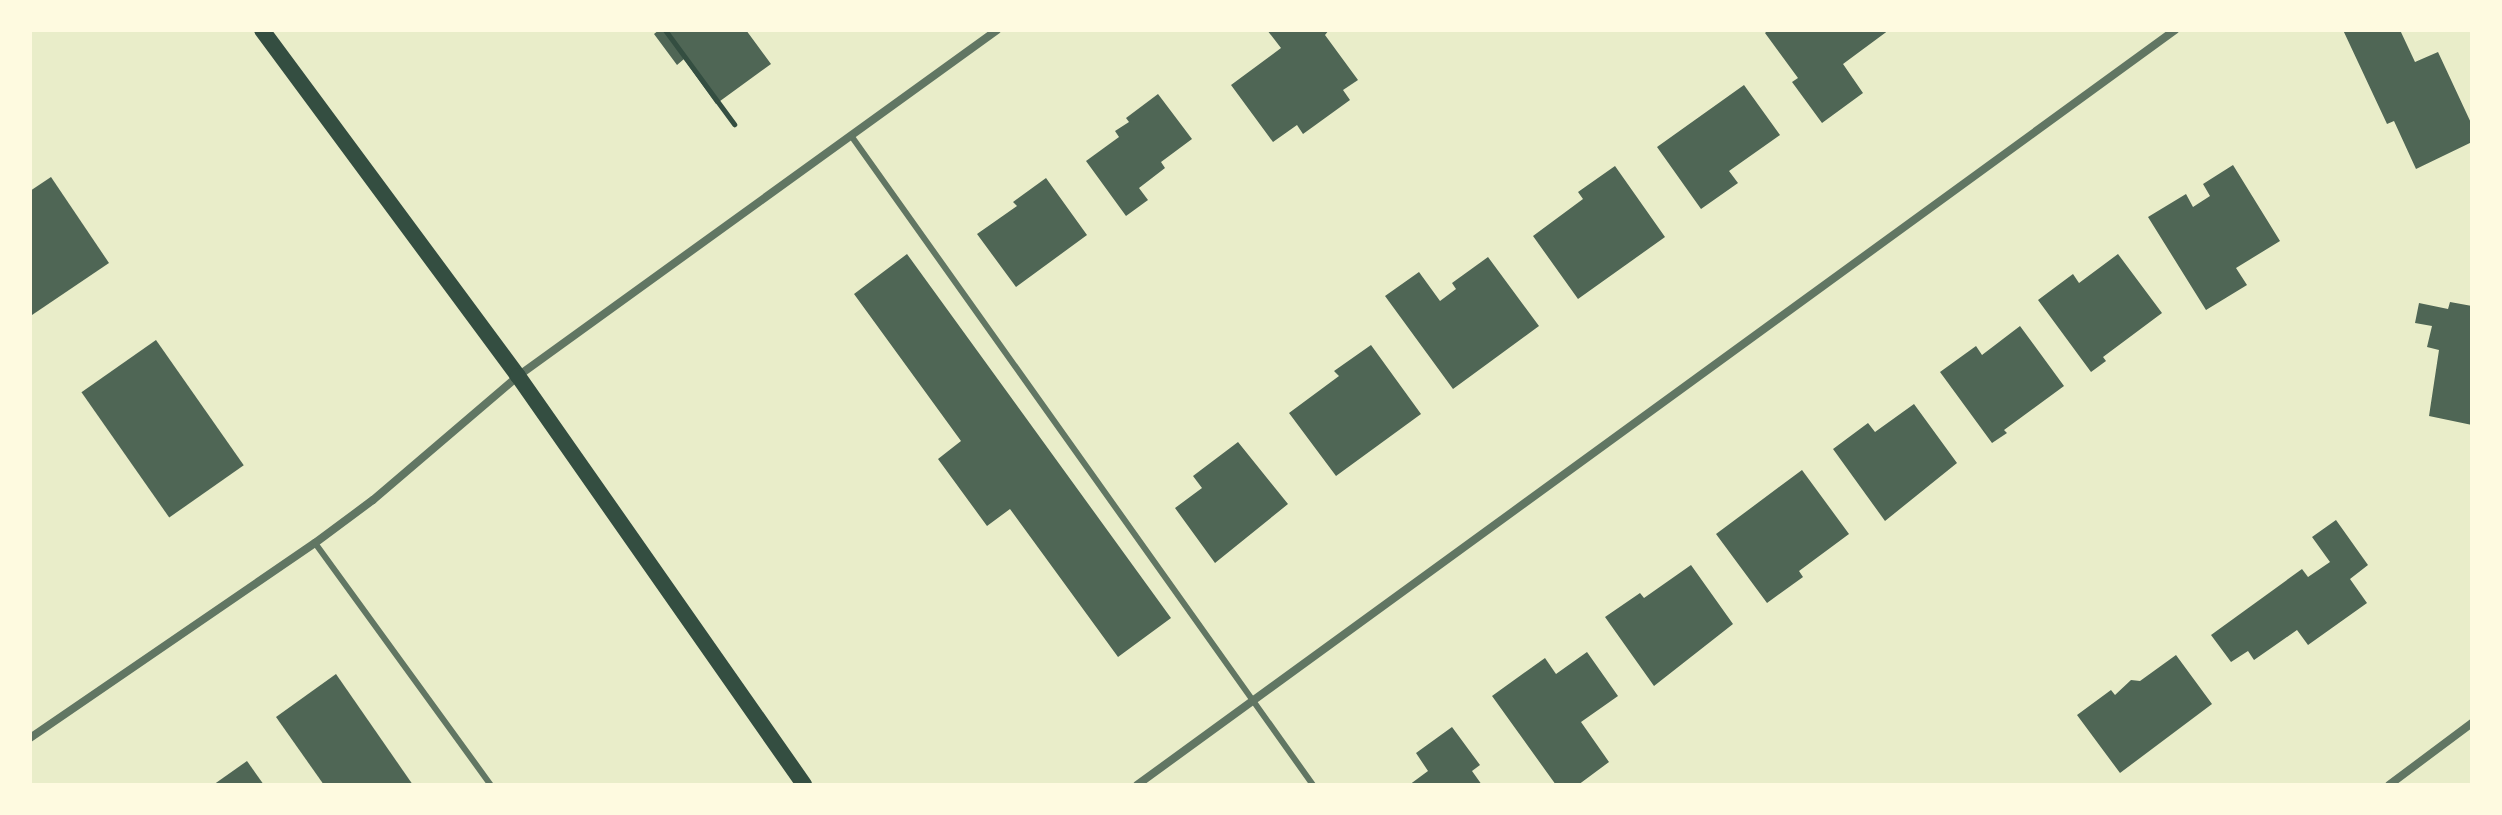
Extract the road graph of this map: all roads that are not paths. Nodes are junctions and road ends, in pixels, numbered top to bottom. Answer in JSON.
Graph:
{"nodes":[{"id":1,"x":262,"y":30,"type":"edge"},
{"id":2,"x":997,"y":30,"type":"edge"},
{"id":3,"x":2175,"y":30,"type":"edge"},
{"id":4,"x":852,"y":137,"type":"junction"},
{"id":5,"x":518,"y":376,"type":"junction"},
{"id":6,"x":315,"y":543,"type":"junction"},
{"id":7,"x":1255,"y":700,"type":"junction"},
{"id":8,"x":2472,"y":723,"type":"edge"},
{"id":9,"x":30,"y":738,"type":"edge"},
{"id":10,"x":491,"y":785,"type":"edge"},
{"id":11,"x":804,"y":785,"type":"edge"},
{"id":12,"x":1137,"y":785,"type":"edge"},
{"id":13,"x":1313,"y":785,"type":"edge"},
{"id":14,"x":2389,"y":785,"type":"edge"}],
"edges":[{"from":1,"to":5,"type":"main road"},
{"from":2,"to":4,"type":"street"},
{"from":3,"to":7,"type":"street"},
{"from":4,"to":5,"type":"street"},
{"from":4,"to":7,"type":"lane"},
{"from":5,"to":6,"type":"street"},
{"from":5,"to":11,"type":"main road"},
{"from":6,"to":9,"type":"street"},
{"from":6,"to":10,"type":"lane"},
{"from":7,"to":12,"type":"street"},
{"from":7,"to":13,"type":"lane"},
{"from":8,"to":14,"type":"street"}]}
